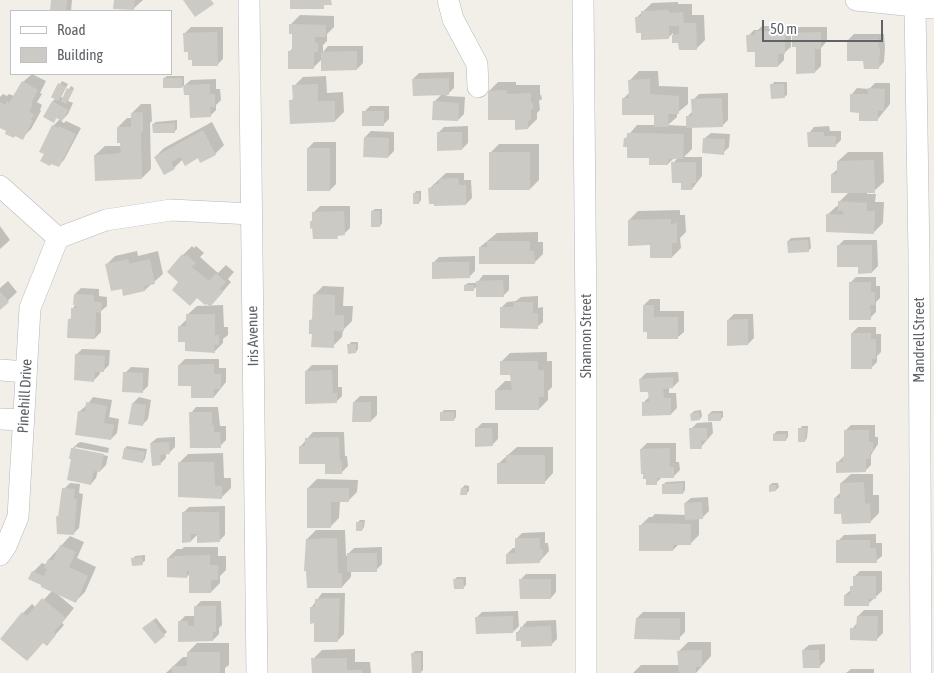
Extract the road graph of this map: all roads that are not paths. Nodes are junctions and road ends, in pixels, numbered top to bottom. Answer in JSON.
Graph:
{"nodes":[{"id":1,"x":249,"y":0,"type":"edge"},
{"id":2,"x":448,"y":0,"type":"edge"},
{"id":3,"x":583,"y":0,"type":"edge"},
{"id":4,"x":856,"y":0,"type":"edge"},
{"id":5,"x":925,"y":7,"type":"edge"},
{"id":6,"x":478,"y":87,"type":"dead end"},
{"id":7,"x":0,"y":186,"type":"edge"},
{"id":8,"x":252,"y":214,"type":"junction"},
{"id":9,"x":58,"y":238,"type":"junction"},
{"id":10,"x":0,"y":370,"type":"edge"},
{"id":11,"x":26,"y":372,"type":"junction"},
{"id":12,"x":0,"y":419,"type":"edge"},
{"id":13,"x":23,"y":420,"type":"junction"},
{"id":14,"x":0,"y":555,"type":"edge"},
{"id":15,"x":257,"y":673,"type":"edge"},
{"id":16,"x":586,"y":673,"type":"edge"},
{"id":17,"x":921,"y":673,"type":"edge"}],
"edges":[{"from":1,"to":8,"type":"street","name":"Iris Avenue"},
{"from":2,"to":6,"type":"street"},
{"from":3,"to":16,"type":"street","name":"Shannon Street"},
{"from":4,"to":5,"type":"street"},
{"from":5,"to":17,"type":"street","name":"Mandrell Street"},
{"from":7,"to":9,"type":"street"},
{"from":8,"to":9,"type":"street"},
{"from":8,"to":15,"type":"street","name":"Iris Avenue"},
{"from":9,"to":11,"type":"street","name":"Pinehill Drive"},
{"from":10,"to":11,"type":"street"},
{"from":11,"to":13,"type":"street","name":"Pinehill Drive"},
{"from":12,"to":13,"type":"street"},
{"from":13,"to":14,"type":"street","name":"Pinehill Drive"}]}
